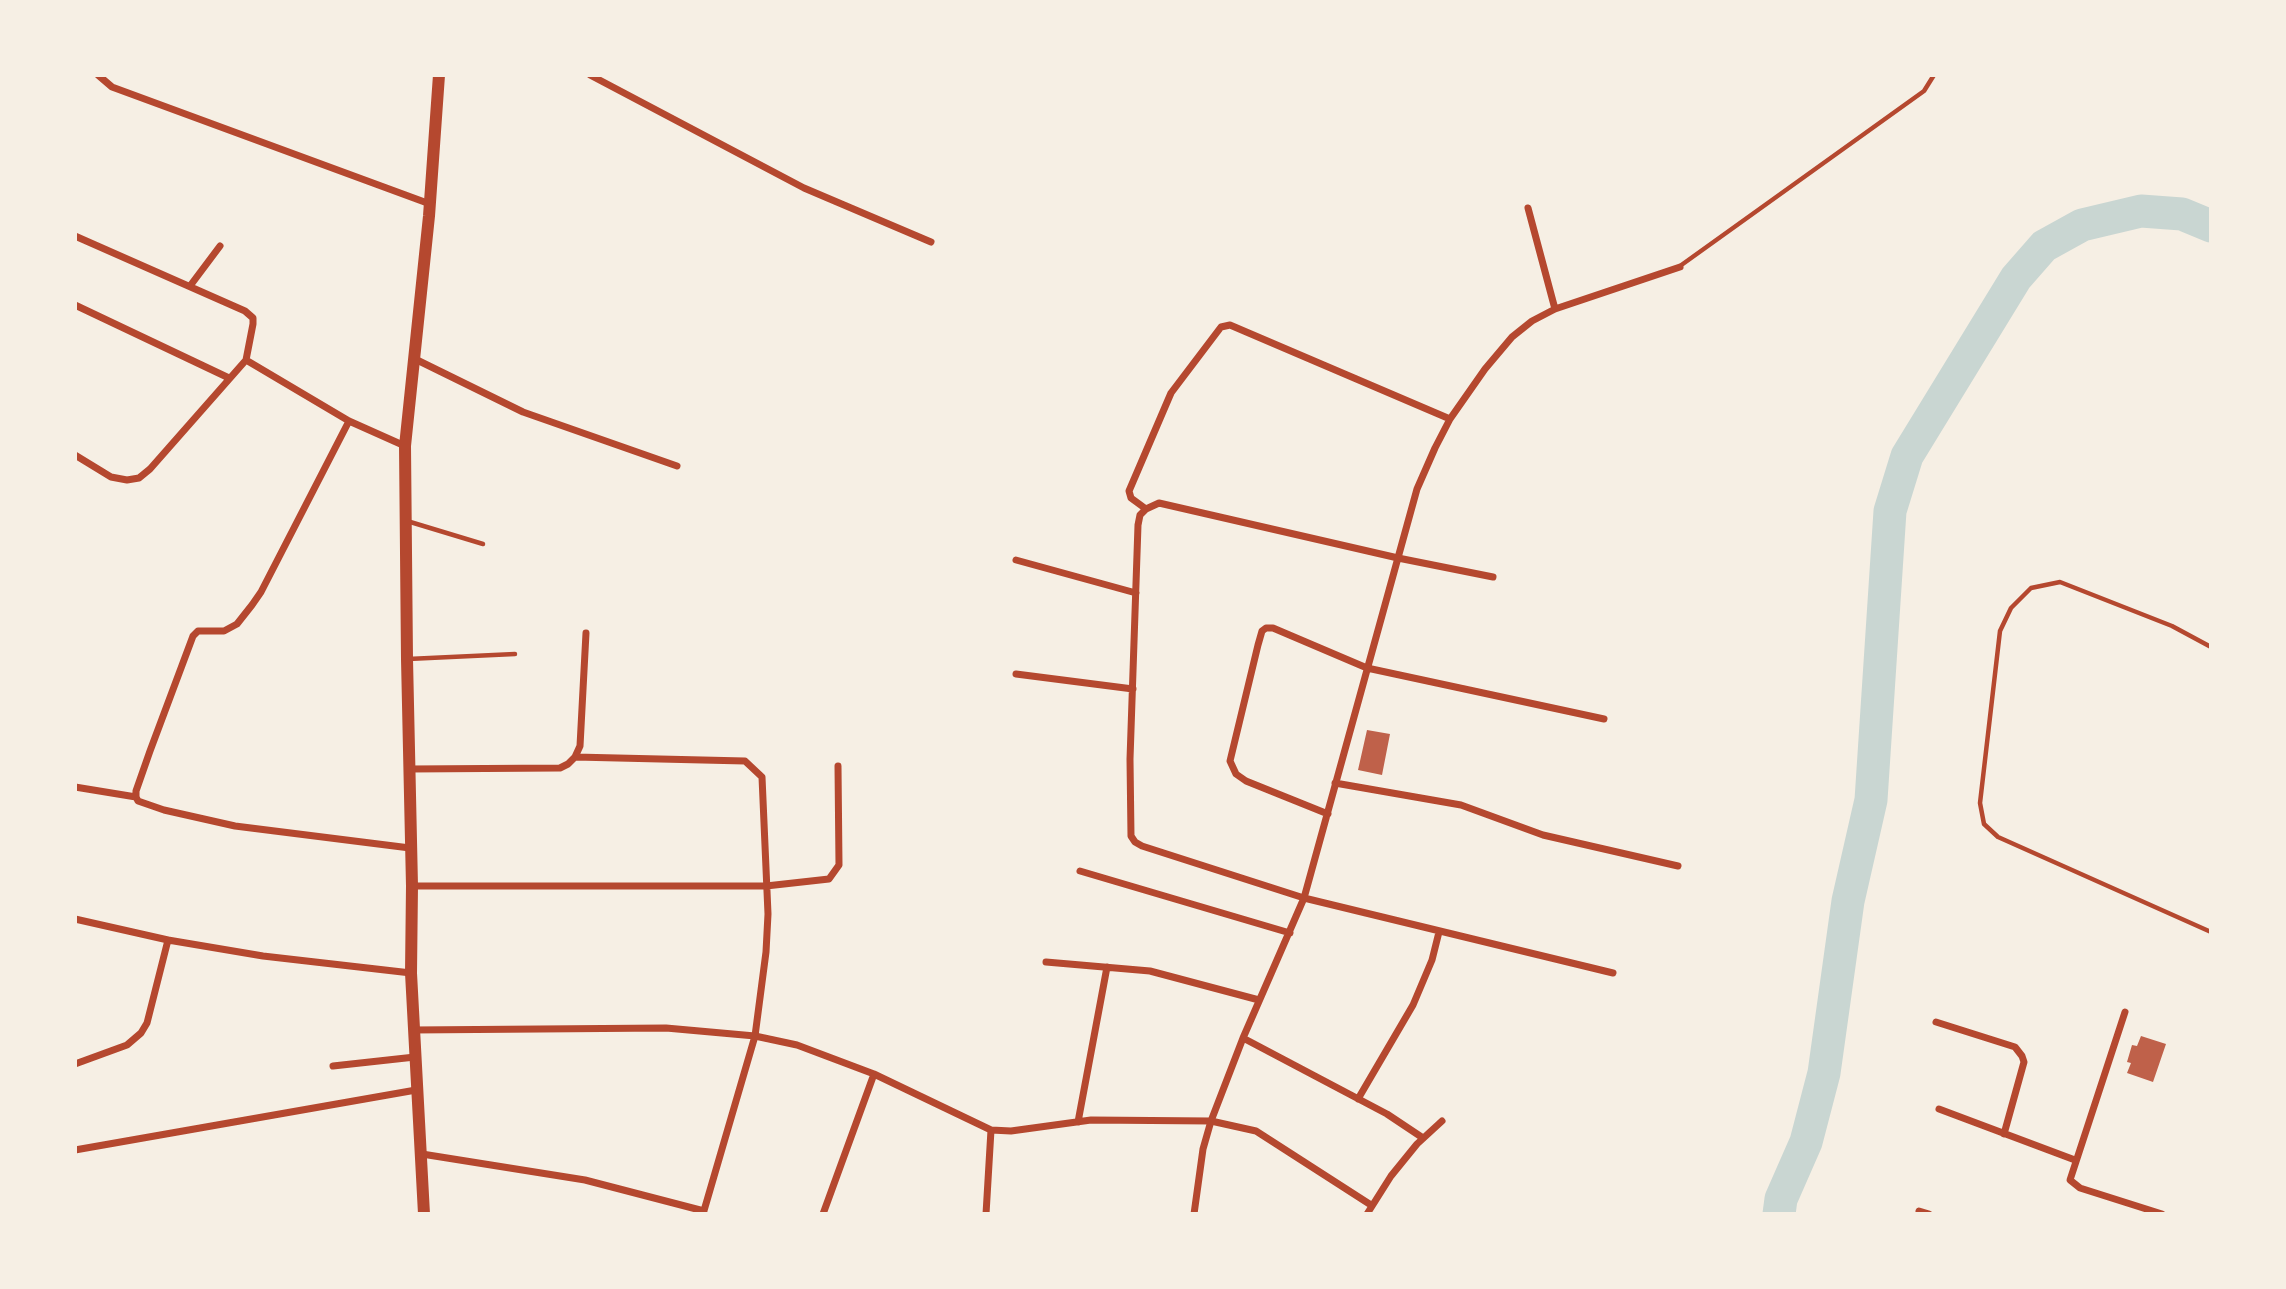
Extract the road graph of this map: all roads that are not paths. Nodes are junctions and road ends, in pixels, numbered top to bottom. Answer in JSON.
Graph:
{"nodes":[{"id":1,"x":98,"y":75,"type":"edge"},
{"id":2,"x":439,"y":75,"type":"edge"},
{"id":3,"x":590,"y":75,"type":"edge"},
{"id":4,"x":1934,"y":75,"type":"edge"},
{"id":5,"x":430,"y":204,"type":"junction"},
{"id":6,"x":1528,"y":208,"type":"dead end"},
{"id":7,"x":75,"y":236,"type":"edge"},
{"id":8,"x":931,"y":242,"type":"dead end"},
{"id":9,"x":220,"y":246,"type":"dead end"},
{"id":10,"x":1679,"y":267,"type":"joint"},
{"id":11,"x":190,"y":286,"type":"junction"},
{"id":12,"x":75,"y":305,"type":"edge"},
{"id":13,"x":1555,"y":309,"type":"junction"},
{"id":14,"x":415,"y":359,"type":"junction"},
{"id":15,"x":246,"y":360,"type":"junction"},
{"id":16,"x":229,"y":378,"type":"junction"},
{"id":17,"x":1450,"y":419,"type":"junction"},
{"id":18,"x":349,"y":421,"type":"junction"},
{"id":19,"x":405,"y":446,"type":"junction"},
{"id":20,"x":75,"y":455,"type":"edge"},
{"id":21,"x":677,"y":466,"type":"dead end"},
{"id":22,"x":1146,"y":509,"type":"junction"},
{"id":23,"x":406,"y":521,"type":"junction"},
{"id":24,"x":483,"y":544,"type":"dead end"},
{"id":25,"x":1398,"y":558,"type":"junction"},
{"id":26,"x":1016,"y":560,"type":"dead end"},
{"id":27,"x":1493,"y":577,"type":"dead end"},
{"id":28,"x":1136,"y":593,"type":"junction"},
{"id":29,"x":586,"y":633,"type":"dead end"},
{"id":30,"x":2211,"y":647,"type":"edge"},
{"id":31,"x":515,"y":654,"type":"dead end"},
{"id":32,"x":407,"y":659,"type":"junction"},
{"id":33,"x":1367,"y":668,"type":"junction"},
{"id":34,"x":1016,"y":674,"type":"dead end"},
{"id":35,"x":1133,"y":689,"type":"junction"},
{"id":36,"x":1604,"y":719,"type":"dead end"},
{"id":37,"x":575,"y":757,"type":"junction"},
{"id":38,"x":838,"y":766,"type":"dead end"},
{"id":39,"x":410,"y":769,"type":"junction"},
{"id":40,"x":1335,"y":783,"type":"junction"},
{"id":41,"x":75,"y":787,"type":"edge"},
{"id":42,"x":136,"y":797,"type":"junction"},
{"id":43,"x":1328,"y":814,"type":"junction"},
{"id":44,"x":410,"y":848,"type":"junction"},
{"id":45,"x":1678,"y":866,"type":"dead end"},
{"id":46,"x":1080,"y":871,"type":"dead end"},
{"id":47,"x":412,"y":886,"type":"junction"},
{"id":48,"x":766,"y":886,"type":"junction"},
{"id":49,"x":1304,"y":898,"type":"junction"},
{"id":50,"x":75,"y":919,"type":"edge"},
{"id":51,"x":1439,"y":932,"type":"junction"},
{"id":52,"x":2211,"y":932,"type":"edge"},
{"id":53,"x":1290,"y":933,"type":"junction"},
{"id":54,"x":168,"y":940,"type":"junction"},
{"id":55,"x":1046,"y":962,"type":"dead end"},
{"id":56,"x":1107,"y":968,"type":"junction"},
{"id":57,"x":411,"y":973,"type":"junction"},
{"id":58,"x":1613,"y":973,"type":"dead end"},
{"id":59,"x":1259,"y":1000,"type":"junction"},
{"id":60,"x":2125,"y":1012,"type":"dead end"},
{"id":61,"x":1936,"y":1022,"type":"dead end"},
{"id":62,"x":414,"y":1030,"type":"junction"},
{"id":63,"x":755,"y":1036,"type":"junction"},
{"id":64,"x":1243,"y":1038,"type":"junction"},
{"id":65,"x":415,"y":1058,"type":"junction"},
{"id":66,"x":75,"y":1064,"type":"edge"},
{"id":67,"x":333,"y":1066,"type":"dead end"},
{"id":68,"x":874,"y":1074,"type":"junction"},
{"id":69,"x":416,"y":1090,"type":"junction"},
{"id":70,"x":1358,"y":1099,"type":"junction"},
{"id":71,"x":1939,"y":1110,"type":"dead end"},
{"id":72,"x":1211,"y":1121,"type":"junction"},
{"id":73,"x":1442,"y":1121,"type":"dead end"},
{"id":74,"x":1078,"y":1122,"type":"junction"},
{"id":75,"x":991,"y":1130,"type":"junction"},
{"id":76,"x":2004,"y":1133,"type":"junction"},
{"id":77,"x":1423,"y":1139,"type":"junction"},
{"id":78,"x":75,"y":1150,"type":"edge"},
{"id":79,"x":422,"y":1154,"type":"junction"},
{"id":80,"x":2075,"y":1160,"type":"junction"},
{"id":81,"x":1371,"y":1205,"type":"junction"},
{"id":82,"x":1919,"y":1210,"type":"dead end"},
{"id":83,"x":703,"y":1213,"type":"edge"},
{"id":84,"x":424,"y":1214,"type":"edge"},
{"id":85,"x":823,"y":1214,"type":"edge"},
{"id":86,"x":986,"y":1214,"type":"edge"},
{"id":87,"x":1194,"y":1214,"type":"edge"},
{"id":88,"x":1367,"y":1214,"type":"edge"},
{"id":89,"x":1929,"y":1214,"type":"edge"},
{"id":90,"x":2162,"y":1214,"type":"edge"}],
"edges":[{"from":1,"to":5,"type":"street"},
{"from":2,"to":5,"type":"main road"},
{"from":3,"to":8,"type":"street"},
{"from":4,"to":10,"type":"lane"},
{"from":5,"to":14,"type":"main road"},
{"from":6,"to":13,"type":"street"},
{"from":7,"to":11,"type":"street"},
{"from":9,"to":11,"type":"street"},
{"from":10,"to":13,"type":"street"},
{"from":11,"to":15,"type":"street"},
{"from":12,"to":16,"type":"street"},
{"from":13,"to":17,"type":"street"},
{"from":14,"to":19,"type":"main road"},
{"from":14,"to":21,"type":"street"},
{"from":15,"to":16,"type":"street"},
{"from":15,"to":18,"type":"street"},
{"from":16,"to":20,"type":"street"},
{"from":17,"to":22,"type":"street"},
{"from":17,"to":25,"type":"street"},
{"from":18,"to":19,"type":"street"},
{"from":18,"to":42,"type":"street"},
{"from":19,"to":23,"type":"main road"},
{"from":22,"to":25,"type":"street"},
{"from":22,"to":28,"type":"street"},
{"from":23,"to":24,"type":"lane"},
{"from":23,"to":32,"type":"main road"},
{"from":25,"to":27,"type":"street"},
{"from":25,"to":33,"type":"street"},
{"from":26,"to":28,"type":"street"},
{"from":28,"to":35,"type":"street"},
{"from":29,"to":37,"type":"street"},
{"from":30,"to":52,"type":"lane"},
{"from":31,"to":32,"type":"lane"},
{"from":32,"to":39,"type":"main road"},
{"from":33,"to":36,"type":"street"},
{"from":33,"to":40,"type":"street"},
{"from":33,"to":43,"type":"street"},
{"from":34,"to":35,"type":"street"},
{"from":35,"to":49,"type":"street"},
{"from":37,"to":39,"type":"street"},
{"from":37,"to":48,"type":"street"},
{"from":38,"to":48,"type":"street"},
{"from":39,"to":44,"type":"main road"},
{"from":40,"to":43,"type":"street"},
{"from":40,"to":45,"type":"street"},
{"from":41,"to":42,"type":"street"},
{"from":42,"to":44,"type":"street"},
{"from":43,"to":49,"type":"street"},
{"from":44,"to":47,"type":"main road"},
{"from":46,"to":53,"type":"street"},
{"from":47,"to":48,"type":"street"},
{"from":47,"to":57,"type":"main road"},
{"from":48,"to":63,"type":"street"},
{"from":49,"to":51,"type":"street"},
{"from":49,"to":53,"type":"street"},
{"from":50,"to":54,"type":"street"},
{"from":51,"to":58,"type":"street"},
{"from":51,"to":70,"type":"street"},
{"from":53,"to":59,"type":"street"},
{"from":54,"to":57,"type":"street"},
{"from":54,"to":66,"type":"street"},
{"from":55,"to":56,"type":"street"},
{"from":56,"to":59,"type":"street"},
{"from":56,"to":74,"type":"street"},
{"from":57,"to":62,"type":"main road"},
{"from":59,"to":64,"type":"street"},
{"from":60,"to":80,"type":"street"},
{"from":61,"to":76,"type":"street"},
{"from":62,"to":63,"type":"street"},
{"from":62,"to":65,"type":"main road"},
{"from":63,"to":68,"type":"street"},
{"from":63,"to":83,"type":"street"},
{"from":64,"to":70,"type":"street"},
{"from":64,"to":72,"type":"street"},
{"from":65,"to":67,"type":"street"},
{"from":65,"to":69,"type":"main road"},
{"from":68,"to":75,"type":"street"},
{"from":68,"to":85,"type":"street"},
{"from":69,"to":78,"type":"street"},
{"from":69,"to":79,"type":"main road"},
{"from":70,"to":77,"type":"street"},
{"from":71,"to":76,"type":"street"},
{"from":72,"to":74,"type":"street"},
{"from":72,"to":81,"type":"street"},
{"from":72,"to":87,"type":"street"},
{"from":73,"to":77,"type":"street"},
{"from":74,"to":75,"type":"street"},
{"from":75,"to":86,"type":"street"},
{"from":76,"to":80,"type":"street"},
{"from":77,"to":81,"type":"street"},
{"from":79,"to":83,"type":"street"},
{"from":79,"to":84,"type":"main road"},
{"from":80,"to":90,"type":"street"},
{"from":81,"to":88,"type":"street"},
{"from":82,"to":89,"type":"street"}]}
